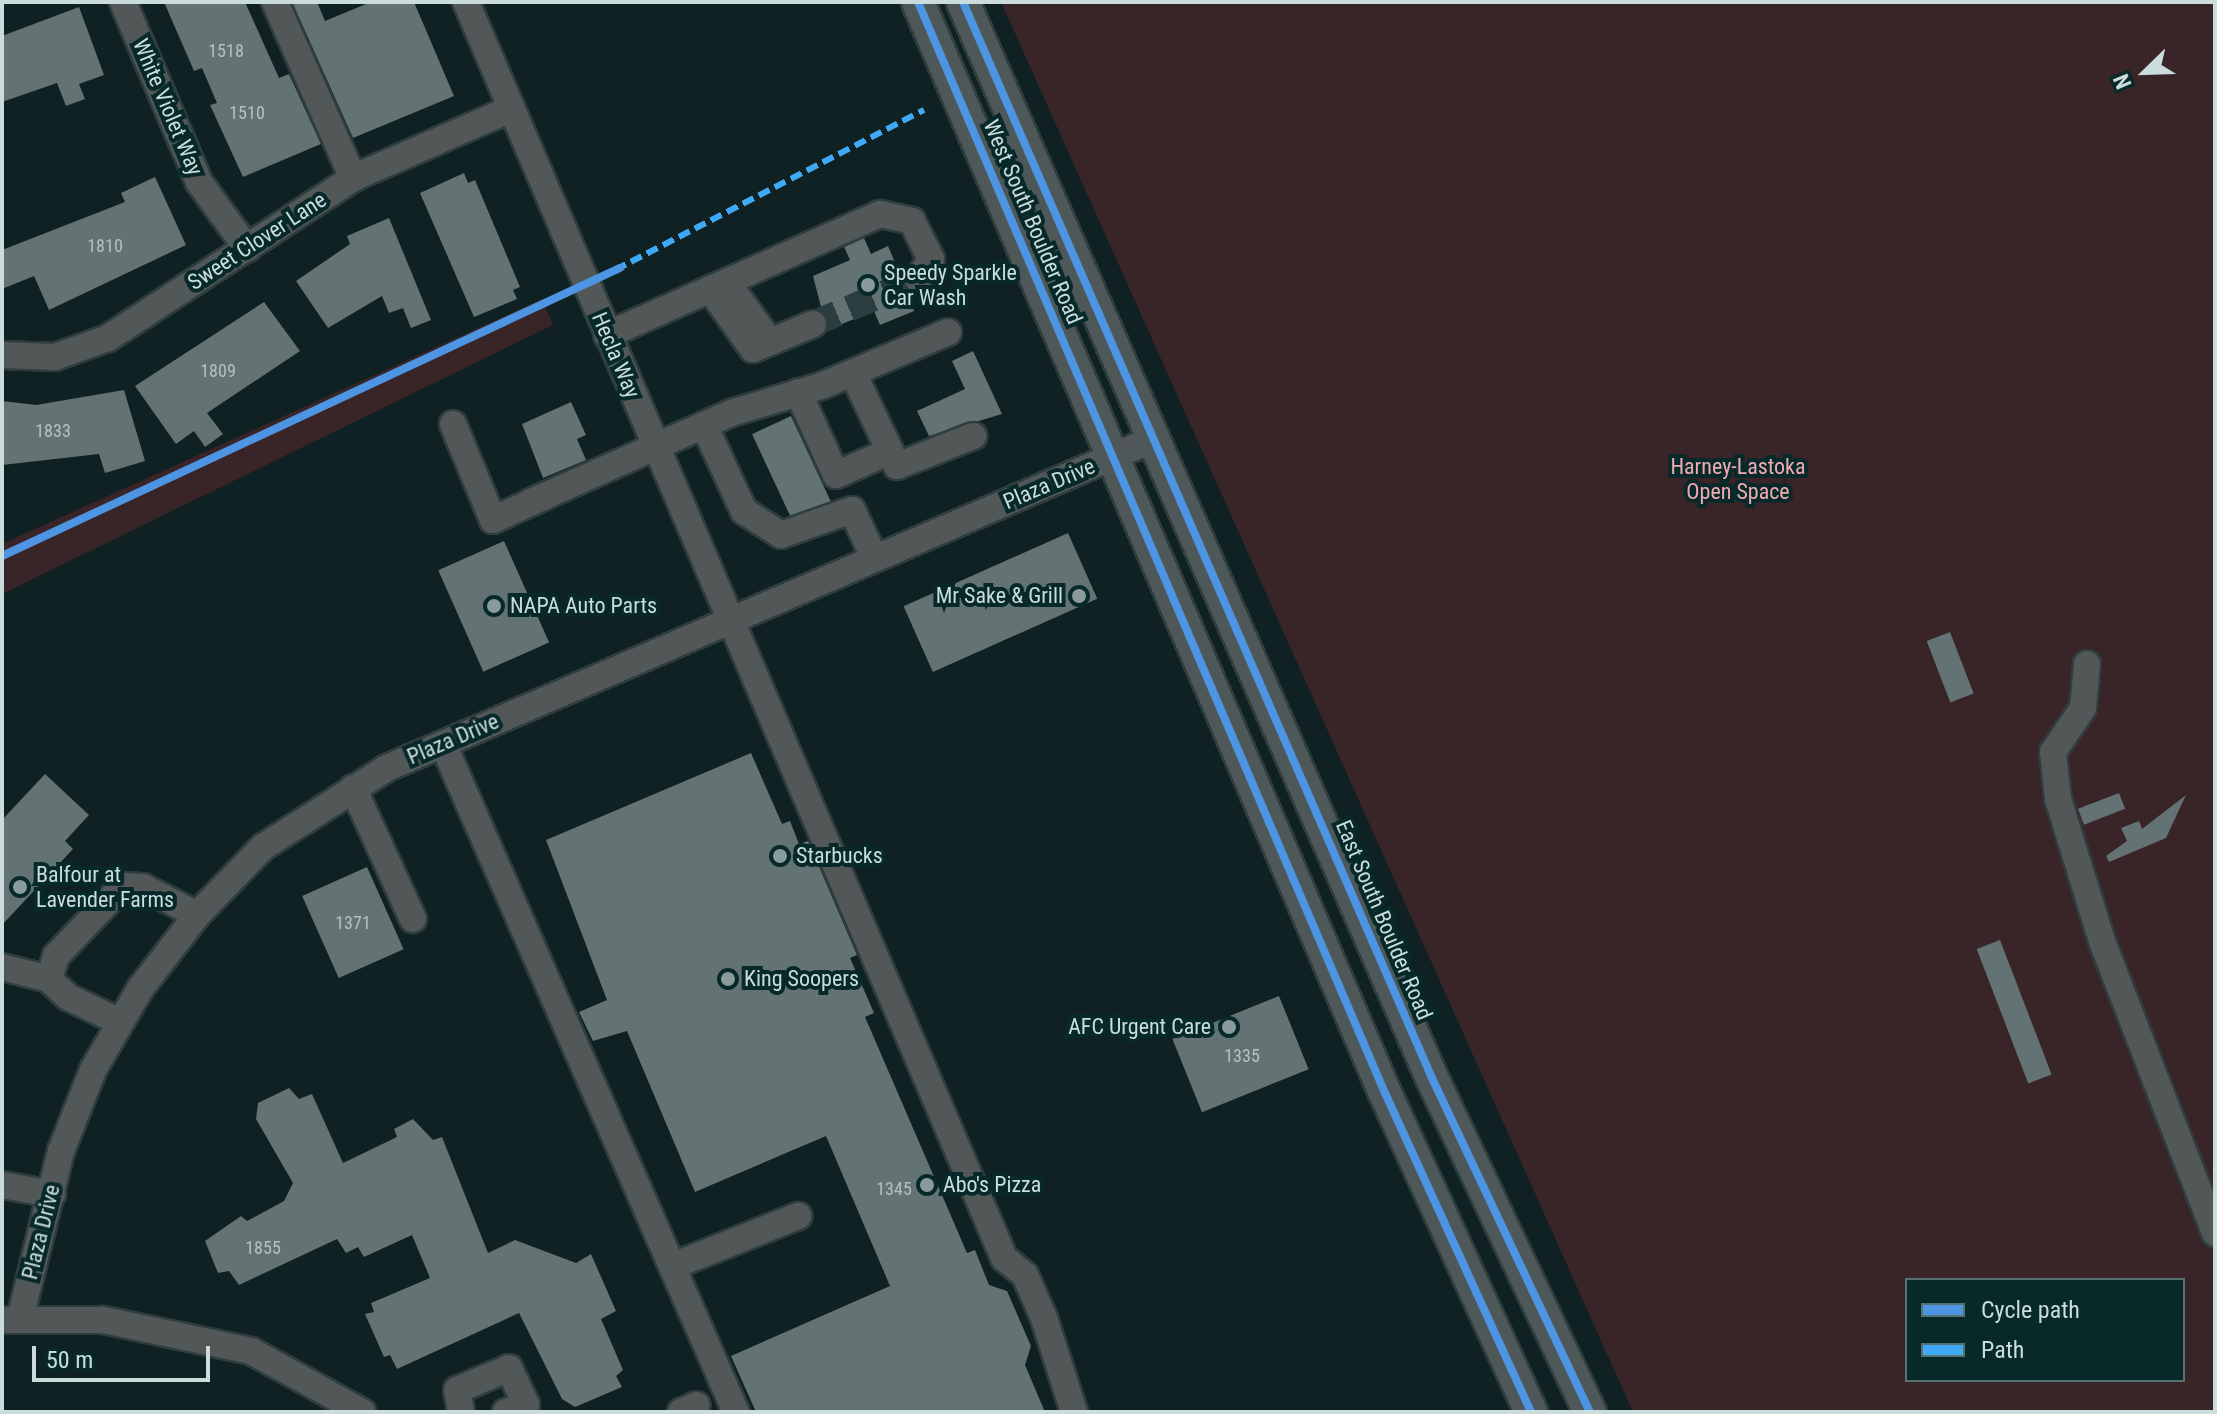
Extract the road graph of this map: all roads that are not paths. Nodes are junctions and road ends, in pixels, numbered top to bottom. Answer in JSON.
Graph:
{"nodes":[{"id":1,"x":123,"y":2,"type":"edge"},
{"id":2,"x":276,"y":2,"type":"edge"},
{"id":3,"x":466,"y":2,"type":"edge"},
{"id":4,"x":918,"y":2,"type":"edge"},
{"id":5,"x":963,"y":2,"type":"edge"},
{"id":6,"x":511,"y":109,"type":"junction"},
{"id":7,"x":353,"y":178,"type":"junction"},
{"id":8,"x":247,"y":248,"type":"junction"},
{"id":9,"x":918,"y":279,"type":"dead end"},
{"id":10,"x":719,"y":286,"type":"junction"},
{"id":11,"x":813,"y":324,"type":"tunnel mouth"},
{"id":12,"x":948,"y":332,"type":"dead end"},
{"id":13,"x":607,"y":335,"type":"junction"},
{"id":14,"x":2,"y":355,"type":"edge"},
{"id":15,"x":853,"y":373,"type":"junction"},
{"id":16,"x":798,"y":392,"type":"junction"},
{"id":17,"x":453,"y":424,"type":"dead end"},
{"id":18,"x":704,"y":425,"type":"junction"},
{"id":19,"x":973,"y":436,"type":"dead end"},
{"id":20,"x":1154,"y":439,"type":"junction"},
{"id":21,"x":655,"y":447,"type":"junction"},
{"id":22,"x":890,"y":451,"type":"junction"},
{"id":23,"x":1115,"y":456,"type":"junction"},
{"id":24,"x":836,"y":475,"type":"junction"},
{"id":25,"x":852,"y":510,"type":"junction"},
{"id":26,"x":874,"y":557,"type":"junction"},
{"id":27,"x":729,"y":620,"type":"junction"},
{"id":28,"x":2087,"y":664,"type":"dead end"},
{"id":29,"x":443,"y":744,"type":"junction"},
{"id":30,"x":353,"y":788,"type":"junction"},
{"id":31,"x":197,"y":915,"type":"junction"},
{"id":32,"x":413,"y":919,"type":"dead end"},
{"id":33,"x":2,"y":967,"type":"edge"},
{"id":34,"x":49,"y":979,"type":"junction"},
{"id":35,"x":120,"y":1022,"type":"junction"},
{"id":36,"x":2,"y":1185,"type":"edge"},
{"id":37,"x":52,"y":1194,"type":"junction"},
{"id":38,"x":798,"y":1216,"type":"dead end"},
{"id":39,"x":2215,"y":1233,"type":"edge"},
{"id":40,"x":673,"y":1266,"type":"junction"},
{"id":41,"x":11,"y":1320,"type":"edge"},
{"id":42,"x":362,"y":1412,"type":"edge"},
{"id":43,"x":461,"y":1412,"type":"edge"},
{"id":44,"x":506,"y":1412,"type":"edge"},
{"id":45,"x":736,"y":1412,"type":"edge"},
{"id":46,"x":1074,"y":1412,"type":"edge"},
{"id":47,"x":1531,"y":1412,"type":"edge"},
{"id":48,"x":1590,"y":1412,"type":"edge"}],
"edges":[{"from":1,"to":8,"type":"street","name":"White Violet Way"},
{"from":2,"to":7,"type":"street"},
{"from":3,"to":6,"type":"street","name":"Hecla Way"},
{"from":4,"to":23,"type":"main road","name":"West South Boulder Road"},
{"from":5,"to":20,"type":"main road","name":"West South Boulder Road"},
{"from":6,"to":7,"type":"street","name":"Sweet Clover Lane"},
{"from":6,"to":13,"type":"street","name":"Hecla Way"},
{"from":7,"to":8,"type":"street","name":"Sweet Clover Lane"},
{"from":8,"to":14,"type":"street","name":"Sweet Clover Lane"},
{"from":9,"to":10,"type":"street"},
{"from":10,"to":11,"type":"street"},
{"from":10,"to":13,"type":"street"},
{"from":12,"to":15,"type":"street"},
{"from":13,"to":21,"type":"street","name":"Hecla Way"},
{"from":15,"to":16,"type":"street"},
{"from":15,"to":22,"type":"street"},
{"from":16,"to":18,"type":"street"},
{"from":16,"to":24,"type":"street"},
{"from":17,"to":21,"type":"street"},
{"from":18,"to":21,"type":"street"},
{"from":18,"to":25,"type":"street"},
{"from":19,"to":22,"type":"street"},
{"from":20,"to":23,"type":"street","name":"Plaza Drive"},
{"from":20,"to":48,"type":"main road","name":"East South Boulder Road"},
{"from":21,"to":27,"type":"street","name":"Hecla Way"},
{"from":22,"to":24,"type":"street"},
{"from":23,"to":26,"type":"street","name":"Plaza Drive"},
{"from":23,"to":47,"type":"main road"},
{"from":24,"to":25,"type":"street"},
{"from":25,"to":26,"type":"street"},
{"from":26,"to":27,"type":"street","name":"Plaza Drive"},
{"from":27,"to":29,"type":"street","name":"Plaza Drive"},
{"from":27,"to":46,"type":"street","name":"Hecla Way"},
{"from":28,"to":39,"type":"street"},
{"from":29,"to":30,"type":"street","name":"Plaza Drive"},
{"from":29,"to":40,"type":"street"},
{"from":30,"to":31,"type":"street","name":"Plaza Drive"},
{"from":30,"to":32,"type":"street"},
{"from":31,"to":34,"type":"street"},
{"from":31,"to":35,"type":"street","name":"Plaza Drive"},
{"from":33,"to":34,"type":"street"},
{"from":34,"to":35,"type":"street"},
{"from":35,"to":37,"type":"street","name":"Plaza Drive"},
{"from":36,"to":37,"type":"street"},
{"from":37,"to":41,"type":"street","name":"Plaza Drive"},
{"from":38,"to":40,"type":"street"},
{"from":40,"to":45,"type":"street"},
{"from":41,"to":42,"type":"street"},
{"from":43,"to":44,"type":"street"}]}
